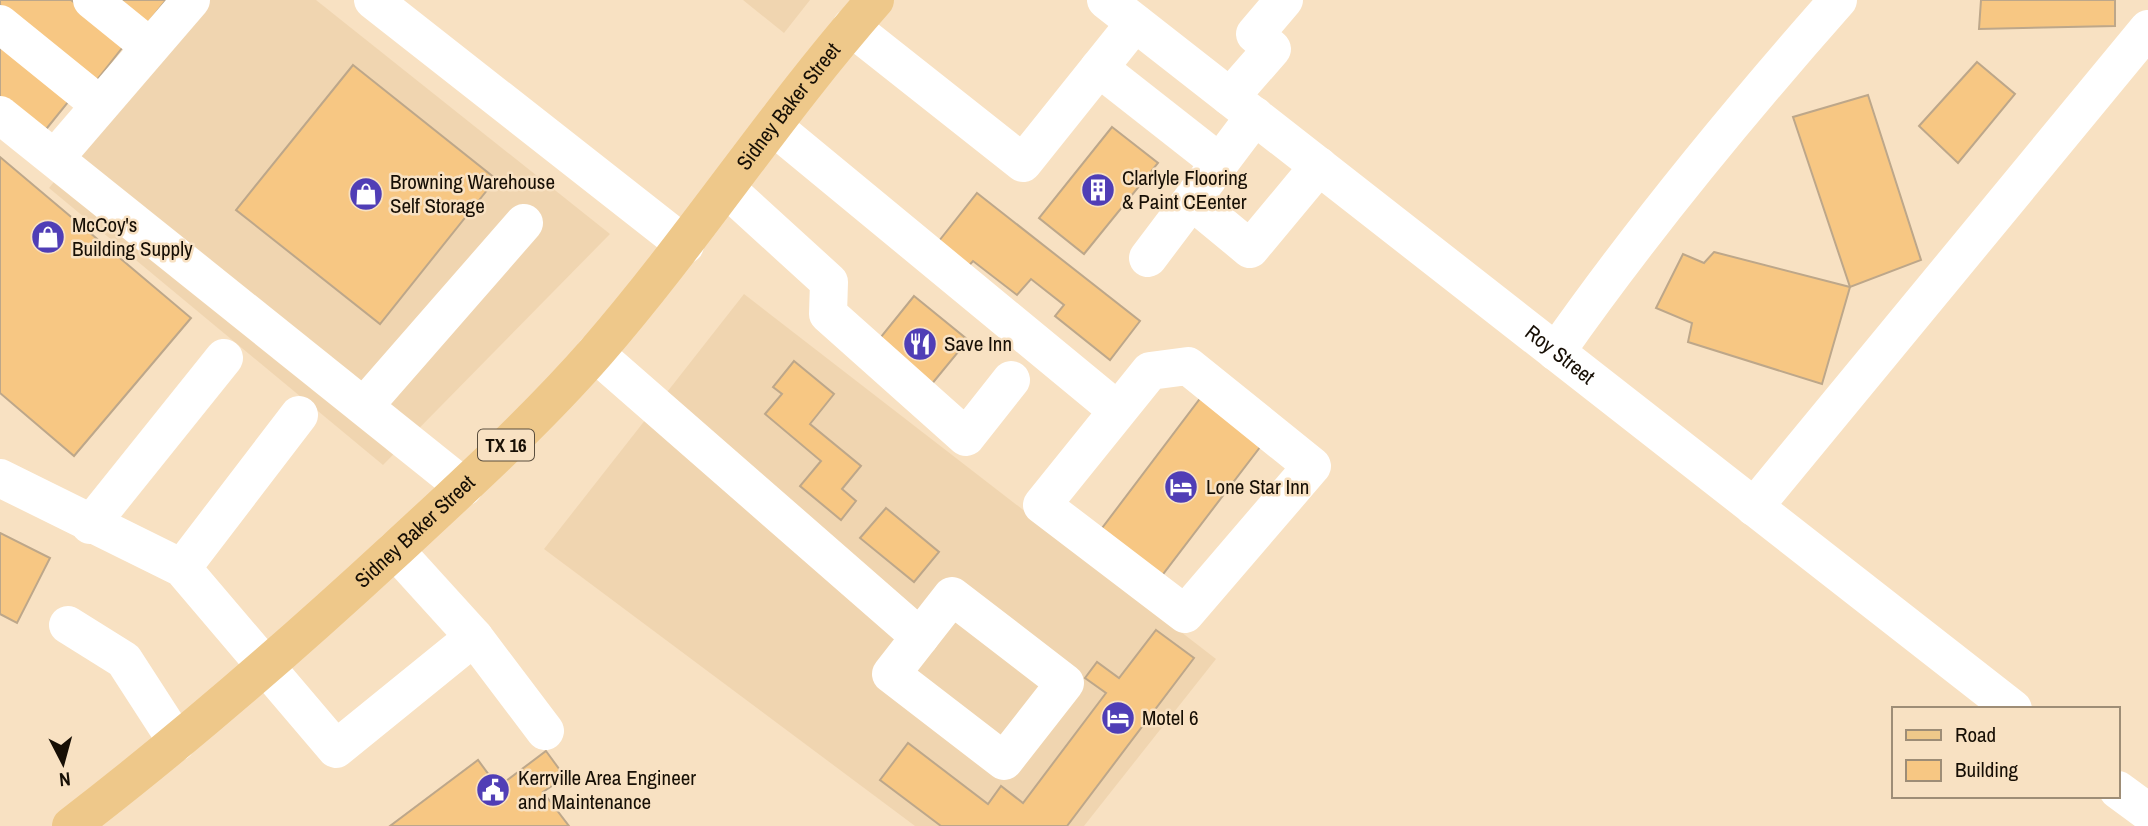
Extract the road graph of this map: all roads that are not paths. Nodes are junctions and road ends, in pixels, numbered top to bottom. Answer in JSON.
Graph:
{"nodes":[{"id":1,"x":92,"y":0,"type":"edge"},
{"id":2,"x":191,"y":0,"type":"edge"},
{"id":3,"x":373,"y":0,"type":"edge"},
{"id":4,"x":1284,"y":0,"type":"edge"},
{"id":5,"x":1838,"y":0,"type":"edge"},
{"id":6,"x":1121,"y":11,"type":"edge"},
{"id":7,"x":863,"y":13,"type":"edge"},
{"id":8,"x":0,"y":24,"type":"edge"},
{"id":9,"x":2148,"y":29,"type":"edge"},
{"id":10,"x":150,"y":47,"type":"junction"},
{"id":11,"x":1099,"y":68,"type":"junction"},
{"id":12,"x":100,"y":105,"type":"junction"},
{"id":13,"x":1243,"y":106,"type":"junction"},
{"id":14,"x":0,"y":115,"type":"edge"},
{"id":15,"x":774,"y":127,"type":"junction"},
{"id":16,"x":55,"y":158,"type":"junction"},
{"id":17,"x":1220,"y":163,"type":"junction"},
{"id":18,"x":1319,"y":166,"type":"junction"},
{"id":19,"x":727,"y":189,"type":"junction"},
{"id":20,"x":1192,"y":201,"type":"junction"},
{"id":21,"x":524,"y":223,"type":"dead end"},
{"id":22,"x":685,"y":245,"type":"junction"},
{"id":23,"x":1148,"y":258,"type":"dead end"},
{"id":24,"x":1556,"y":352,"type":"junction"},
{"id":25,"x":595,"y":353,"type":"junction"},
{"id":26,"x":224,"y":358,"type":"dead end"},
{"id":27,"x":1010,"y":380,"type":"dead end"},
{"id":28,"x":365,"y":405,"type":"junction"},
{"id":29,"x":1116,"y":410,"type":"junction"},
{"id":30,"x":299,"y":415,"type":"dead end"},
{"id":31,"x":0,"y":478,"type":"edge"},
{"id":32,"x":464,"y":487,"type":"junction"},
{"id":33,"x":1754,"y":507,"type":"junction"},
{"id":34,"x":90,"y":524,"type":"junction"},
{"id":35,"x":395,"y":550,"type":"junction"},
{"id":36,"x":182,"y":568,"type":"junction"},
{"id":37,"x":68,"y":625,"type":"dead end"},
{"id":38,"x":474,"y":637,"type":"junction"},
{"id":39,"x":920,"y":637,"type":"dead end"},
{"id":40,"x":265,"y":666,"type":"junction"},
{"id":41,"x":2010,"y":707,"type":"edge"},
{"id":42,"x":545,"y":732,"type":"dead end"},
{"id":43,"x":177,"y":742,"type":"junction"},
{"id":44,"x":2120,"y":791,"type":"edge"},
{"id":45,"x":2148,"y":812,"type":"edge"},
{"id":46,"x":71,"y":826,"type":"edge"}],
"edges":[{"from":1,"to":10,"type":"street"},
{"from":2,"to":10,"type":"street"},
{"from":3,"to":22,"type":"street"},
{"from":4,"to":13,"type":"street"},
{"from":5,"to":24,"type":"street"},
{"from":6,"to":11,"type":"street"},
{"from":6,"to":13,"type":"street","name":"Roy Street"},
{"from":7,"to":11,"type":"street"},
{"from":7,"to":15,"type":"main road","name":"Sidney Baker Street","number":"TX 16"},
{"from":8,"to":12,"type":"street"},
{"from":9,"to":33,"type":"street"},
{"from":10,"to":12,"type":"street"},
{"from":11,"to":17,"type":"street"},
{"from":12,"to":16,"type":"street"},
{"from":13,"to":17,"type":"street"},
{"from":13,"to":18,"type":"street","name":"Roy Street"},
{"from":14,"to":16,"type":"street"},
{"from":15,"to":19,"type":"main road","name":"Sidney Baker Street","number":"TX 16"},
{"from":15,"to":29,"type":"street"},
{"from":16,"to":28,"type":"street"},
{"from":17,"to":20,"type":"street"},
{"from":18,"to":20,"type":"street"},
{"from":18,"to":24,"type":"street","name":"Roy Street"},
{"from":19,"to":22,"type":"main road","name":"Sidney Baker Street","number":"TX 16"},
{"from":19,"to":27,"type":"street"},
{"from":20,"to":23,"type":"street"},
{"from":21,"to":28,"type":"street"},
{"from":22,"to":25,"type":"main road","name":"Sidney Baker Street","number":"TX 16"},
{"from":24,"to":33,"type":"street","name":"Roy Street"},
{"from":25,"to":32,"type":"main road","name":"Sidney Baker Street","number":"TX 16"},
{"from":25,"to":39,"type":"street"},
{"from":26,"to":34,"type":"street"},
{"from":28,"to":32,"type":"street"},
{"from":29,"to":29,"type":"street"},
{"from":30,"to":36,"type":"street"},
{"from":31,"to":34,"type":"street"},
{"from":32,"to":35,"type":"main road","name":"Sidney Baker Street","number":"TX 16"},
{"from":33,"to":41,"type":"street","name":"Roy Street"},
{"from":34,"to":36,"type":"street"},
{"from":35,"to":38,"type":"street"},
{"from":35,"to":40,"type":"main road","name":"Sidney Baker Street","number":"TX 16"},
{"from":36,"to":40,"type":"street"},
{"from":37,"to":43,"type":"street"},
{"from":38,"to":40,"type":"street"},
{"from":38,"to":42,"type":"street"},
{"from":40,"to":43,"type":"main road","name":"Sidney Baker Street","number":"TX 16"},
{"from":43,"to":46,"type":"main road","name":"Sidney Baker Street","number":"TX 16"},
{"from":44,"to":45,"type":"street"}]}
